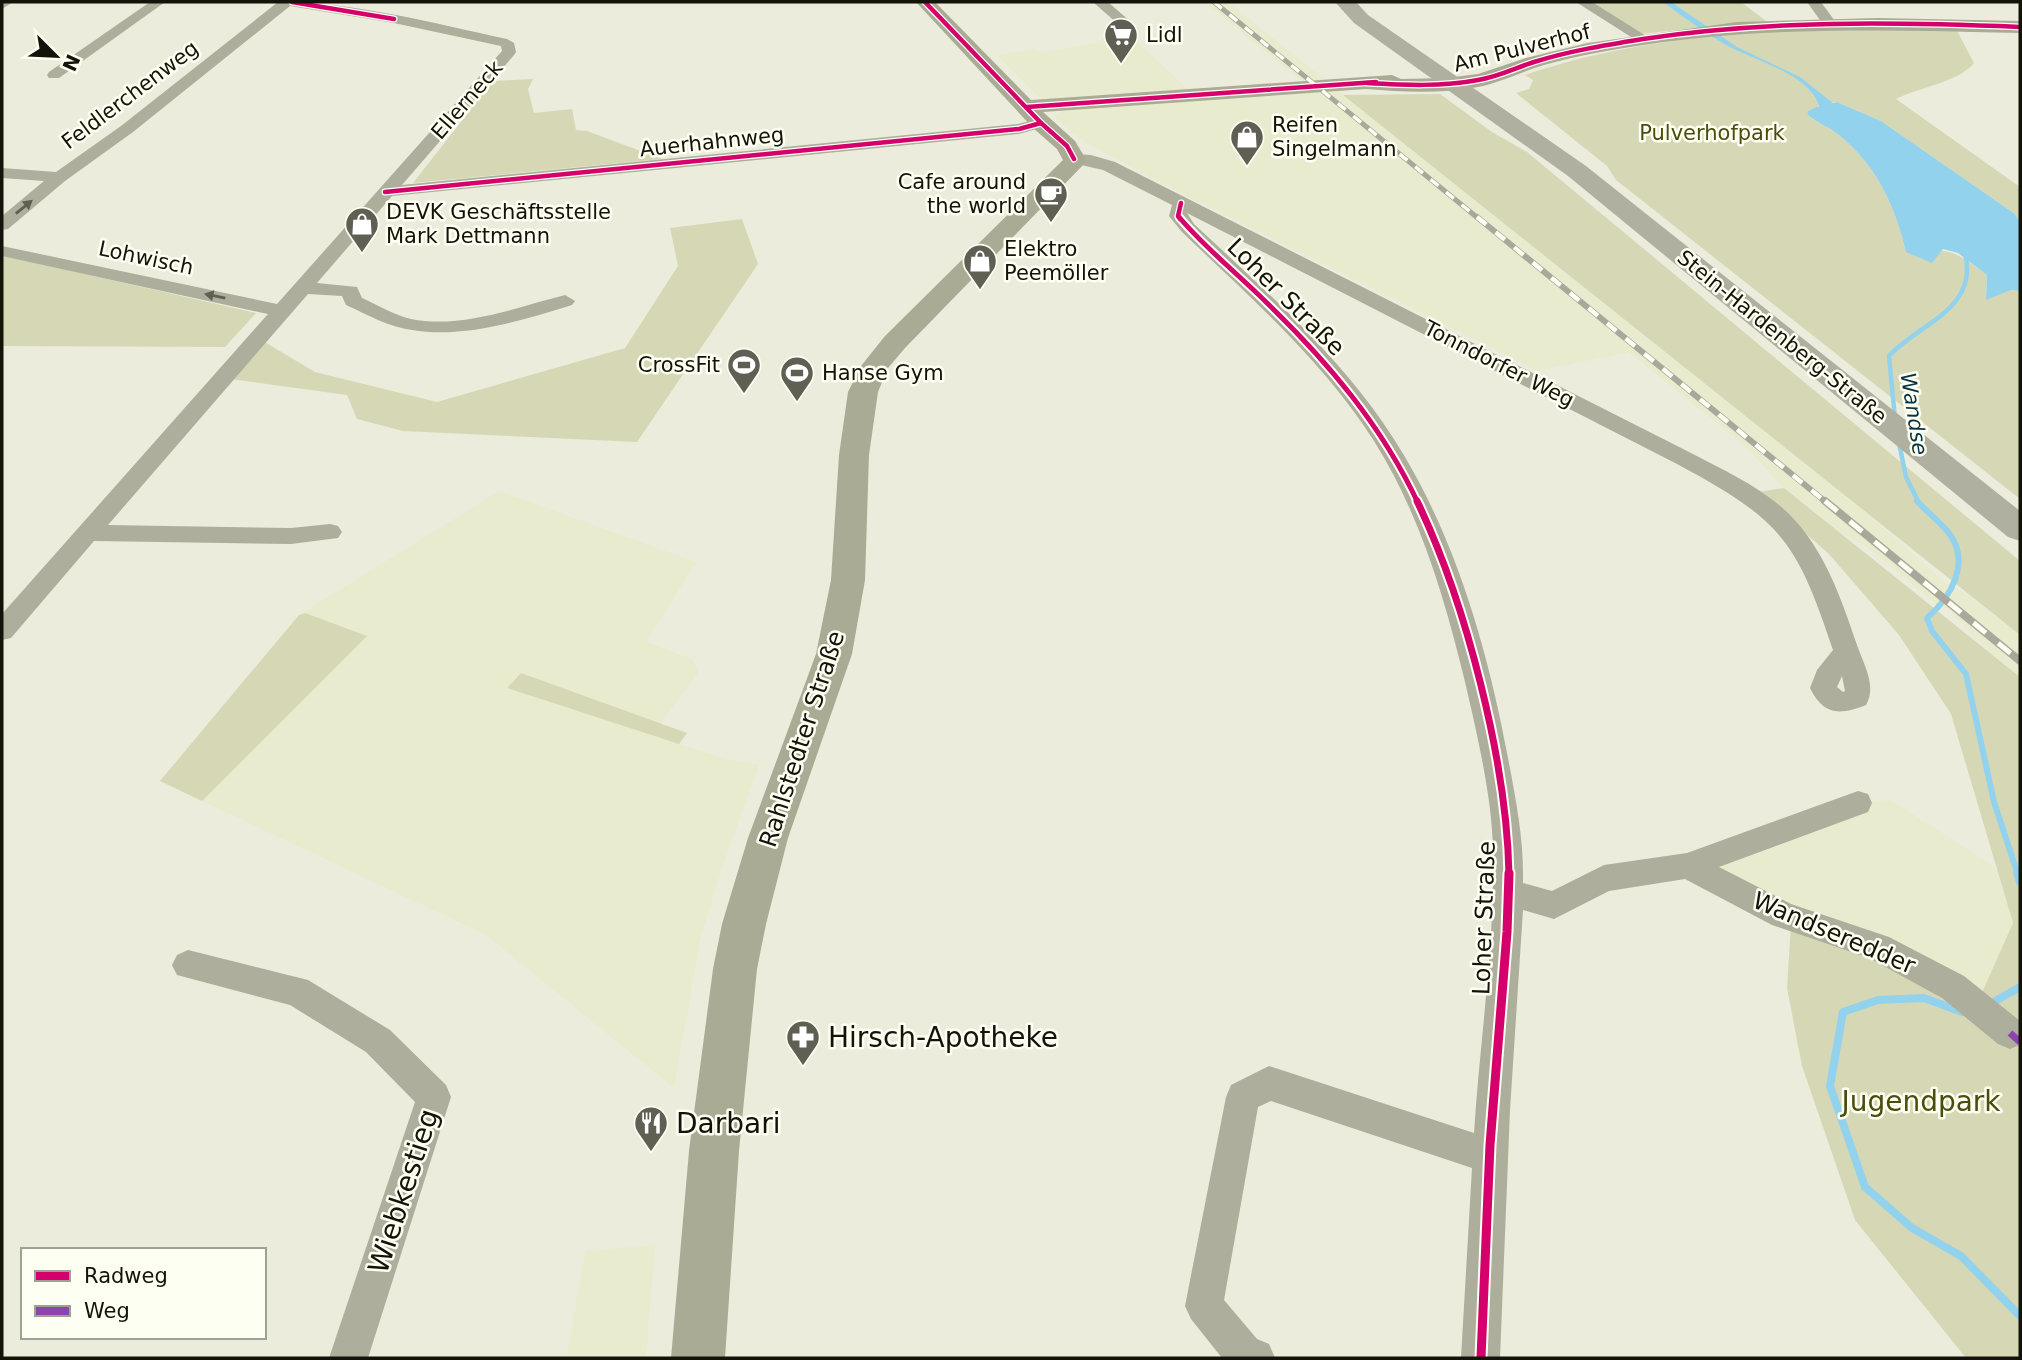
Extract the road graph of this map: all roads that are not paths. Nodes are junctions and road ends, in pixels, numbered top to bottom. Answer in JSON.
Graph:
{"nodes":[{"id":1,"x":6,"y":2,"type":"edge"},
{"id":2,"x":158,"y":2,"type":"edge"},
{"id":3,"x":286,"y":2,"type":"edge"},
{"id":4,"x":292,"y":2,"type":"edge"},
{"id":5,"x":925,"y":2,"type":"edge"},
{"id":6,"x":1100,"y":2,"type":"edge"},
{"id":7,"x":1346,"y":2,"type":"edge"},
{"id":8,"x":1583,"y":2,"type":"edge"},
{"id":9,"x":1814,"y":2,"type":"edge"},
{"id":10,"x":2,"y":5,"type":"edge"},
{"id":11,"x":410,"y":8,"type":"dead end"},
{"id":12,"x":394,"y":19,"type":"junction"},
{"id":13,"x":1125,"y":23,"type":"dead end"},
{"id":14,"x":1830,"y":24,"type":"junction"},
{"id":15,"x":2020,"y":27,"type":"edge"},
{"id":16,"x":1644,"y":39,"type":"junction"},
{"id":17,"x":54,"y":75,"type":"dead end"},
{"id":18,"x":1458,"y":79,"type":"junction"},
{"id":19,"x":1034,"y":115,"type":"junction"},
{"id":20,"x":1074,"y":159,"type":"junction"},
{"id":21,"x":2,"y":173,"type":"edge"},
{"id":22,"x":59,"y":177,"type":"junction"},
{"id":23,"x":385,"y":192,"type":"junction"},
{"id":24,"x":1181,"y":203,"type":"junction"},
{"id":25,"x":2,"y":225,"type":"edge"},
{"id":26,"x":2,"y":251,"type":"edge"},
{"id":27,"x":302,"y":288,"type":"junction"},
{"id":28,"x":565,"y":301,"type":"dead end"},
{"id":29,"x":281,"y":311,"type":"junction"},
{"id":30,"x":2020,"y":529,"type":"edge"},
{"id":31,"x":330,"y":532,"type":"dead end"},
{"id":32,"x":86,"y":533,"type":"junction"},
{"id":33,"x":2,"y":631,"type":"edge"},
{"id":34,"x":1846,"y":653,"type":"dead end"},
{"id":35,"x":1858,"y":803,"type":"dead end"},
{"id":36,"x":1687,"y":866,"type":"junction"},
{"id":37,"x":1508,"y":893,"type":"junction"},
{"id":38,"x":188,"y":965,"type":"dead end"},
{"id":39,"x":2011,"y":1033,"type":"dead end"},
{"id":40,"x":1489,"y":1156,"type":"junction"},
{"id":41,"x":349,"y":1358,"type":"edge"},
{"id":42,"x":698,"y":1358,"type":"edge"},
{"id":43,"x":1255,"y":1358,"type":"edge"},
{"id":44,"x":1481,"y":1358,"type":"edge"}],
"edges":[{"from":1,"to":10,"type":"street"},
{"from":2,"to":17,"type":"street"},
{"from":3,"to":22,"type":"street","name":"Feldlerchenweg"},
{"from":4,"to":12,"type":"street","name":"Ellerneck"},
{"from":5,"to":19,"type":"main road"},
{"from":6,"to":13,"type":"street"},
{"from":7,"to":18,"type":"main road","name":"Stein-Hardenberg-Straße"},
{"from":8,"to":16,"type":"street"},
{"from":9,"to":14,"type":"street"},
{"from":11,"to":12,"type":"street"},
{"from":12,"to":23,"type":"street","name":"Ellerneck"},
{"from":14,"to":15,"type":"main road","name":"Am Pulverhof"},
{"from":14,"to":16,"type":"main road","name":"Am Pulverhof"},
{"from":16,"to":18,"type":"main road","name":"Am Pulverhof"},
{"from":18,"to":19,"type":"main road","name":"Am Pulverhof"},
{"from":18,"to":30,"type":"main road","name":"Stein-Hardenberg-Straße"},
{"from":19,"to":20,"type":"main road"},
{"from":19,"to":23,"type":"street","name":"Auerhahnweg"},
{"from":20,"to":24,"type":"street","name":"Tonndorfer Weg"},
{"from":20,"to":42,"type":"main road","name":"Rahlstedter Straße"},
{"from":21,"to":22,"type":"street"},
{"from":25,"to":22,"type":"street","name":"Feldlerchenweg","one_way":true},
{"from":23,"to":27,"type":"street","name":"Ellerneck"},
{"from":24,"to":34,"type":"street","name":"Tonndorfer Weg"},
{"from":24,"to":37,"type":"street","name":"Loher Straße"},
{"from":29,"to":26,"type":"street","name":"Lohwisch","one_way":true},
{"from":27,"to":28,"type":"street"},
{"from":27,"to":29,"type":"street","name":"Ellerneck"},
{"from":29,"to":32,"type":"street","name":"Ellerneck"},
{"from":31,"to":32,"type":"street"},
{"from":32,"to":33,"type":"street","name":"Ellerneck"},
{"from":35,"to":36,"type":"street"},
{"from":36,"to":37,"type":"street"},
{"from":36,"to":39,"type":"street","name":"Wandseredder"},
{"from":37,"to":40,"type":"street","name":"Loher Straße"},
{"from":38,"to":41,"type":"street","name":"Wiebkestieg"},
{"from":40,"to":43,"type":"street"},
{"from":40,"to":44,"type":"street","name":"Loher Straße"}]}
